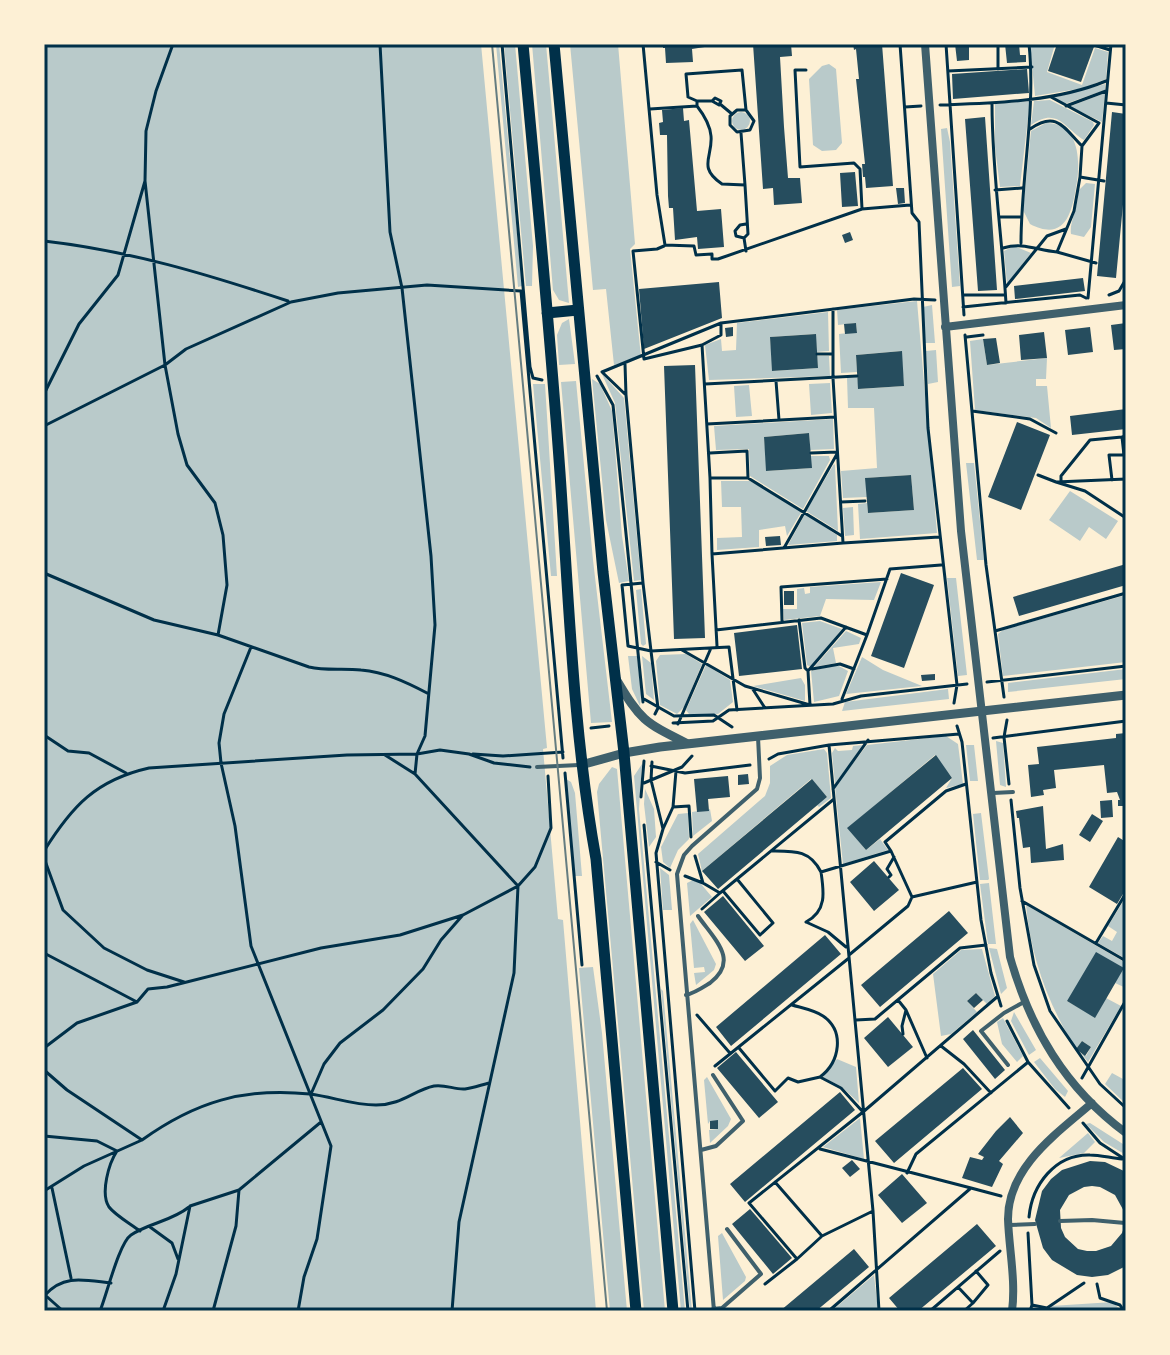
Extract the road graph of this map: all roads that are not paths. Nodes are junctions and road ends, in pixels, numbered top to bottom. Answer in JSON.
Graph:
{"nodes":[{"id":1,"x":523,"y":44,"type":"edge"},
{"id":2,"x":554,"y":44,"type":"edge"},
{"id":3,"x":925,"y":44,"type":"edge"},
{"id":4,"x":1126,"y":305,"type":"edge"},
{"id":5,"x":578,"y":310,"type":"junction"},
{"id":6,"x":547,"y":313,"type":"junction"},
{"id":7,"x":945,"y":327,"type":"junction"},
{"id":8,"x":615,"y":678,"type":"junction"},
{"id":9,"x":1126,"y":695,"type":"edge"},
{"id":10,"x":981,"y":710,"type":"junction"},
{"id":11,"x":758,"y":736,"type":"junction"},
{"id":12,"x":688,"y":744,"type":"junction"},
{"id":13,"x":624,"y":753,"type":"junction"},
{"id":14,"x":581,"y":765,"type":"junction"},
{"id":15,"x":537,"y":767,"type":"road end"},
{"id":16,"x":1011,"y":792,"type":"road end"},
{"id":17,"x":991,"y":793,"type":"junction"},
{"id":18,"x":698,"y":914,"type":"road end"},
{"id":19,"x":686,"y":995,"type":"junction"},
{"id":20,"x":1024,"y":1002,"type":"junction"},
{"id":21,"x":1008,"y":1065,"type":"dead end"},
{"id":22,"x":712,"y":1073,"type":"road end"},
{"id":23,"x":1092,"y":1103,"type":"junction"},
{"id":24,"x":1126,"y":1133,"type":"edge"},
{"id":25,"x":701,"y":1150,"type":"junction"},
{"id":26,"x":1060,"y":1221,"type":"dead end"},
{"id":27,"x":1125,"y":1223,"type":"edge"},
{"id":28,"x":1035,"y":1224,"type":"dead end"},
{"id":29,"x":1009,"y":1225,"type":"junction"},
{"id":30,"x":727,"y":1229,"type":"dead end"},
{"id":31,"x":714,"y":1310,"type":"edge"},
{"id":32,"x":636,"y":1311,"type":"edge"},
{"id":33,"x":673,"y":1311,"type":"edge"},
{"id":34,"x":1012,"y":1311,"type":"edge"}],
"edges":[{"from":1,"to":6,"type":"main road"},
{"from":2,"to":5,"type":"main road"},
{"from":3,"to":7,"type":"street"},
{"from":4,"to":7,"type":"street"},
{"from":5,"to":6,"type":"main road"},
{"from":5,"to":8,"type":"main road"},
{"from":6,"to":14,"type":"main road"},
{"from":7,"to":10,"type":"street"},
{"from":8,"to":12,"type":"street"},
{"from":8,"to":13,"type":"main road"},
{"from":9,"to":10,"type":"street"},
{"from":10,"to":11,"type":"street"},
{"from":10,"to":17,"type":"street"},
{"from":11,"to":12,"type":"street"},
{"from":11,"to":19,"type":"lane"},
{"from":12,"to":13,"type":"street"},
{"from":13,"to":14,"type":"street"},
{"from":13,"to":33,"type":"main road"},
{"from":14,"to":15,"type":"lane"},
{"from":14,"to":32,"type":"main road"},
{"from":16,"to":17,"type":"lane"},
{"from":17,"to":20,"type":"street"},
{"from":18,"to":19,"type":"lane"},
{"from":19,"to":25,"type":"lane"},
{"from":20,"to":21,"type":"lane"},
{"from":20,"to":23,"type":"street"},
{"from":22,"to":25,"type":"lane"},
{"from":23,"to":24,"type":"street"},
{"from":23,"to":29,"type":"street"},
{"from":25,"to":31,"type":"lane"},
{"from":26,"to":27,"type":"lane"},
{"from":28,"to":29,"type":"lane"},
{"from":29,"to":34,"type":"street"},
{"from":30,"to":31,"type":"lane"}]}
